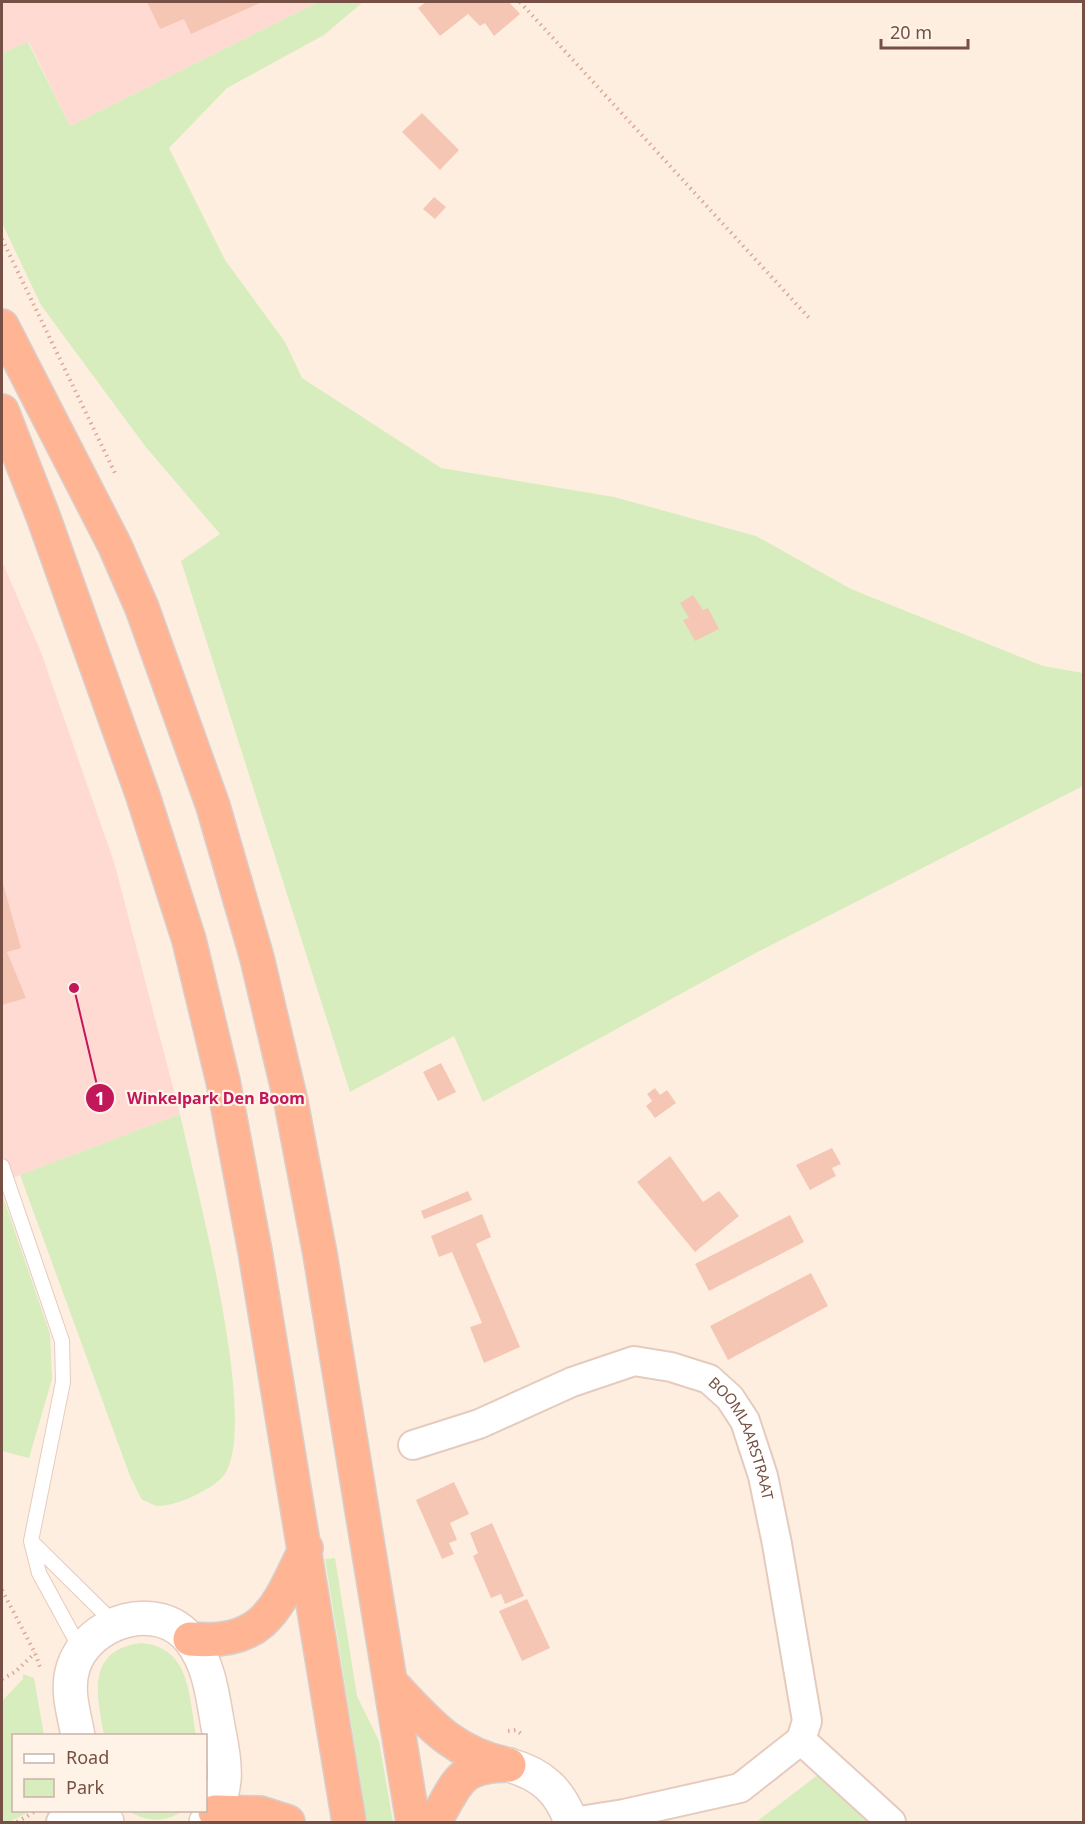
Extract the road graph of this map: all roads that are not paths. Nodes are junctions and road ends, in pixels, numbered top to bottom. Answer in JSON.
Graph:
{"nodes":[{"id":1,"x":2,"y":326,"type":"edge"},
{"id":2,"x":2,"y":411,"type":"edge"},
{"id":3,"x":2,"y":1166,"type":"edge"},
{"id":4,"x":412,"y":1445,"type":"dead end"},
{"id":5,"x":31,"y":1541,"type":"junction"},
{"id":6,"x":306,"y":1548,"type":"junction"},
{"id":7,"x":114,"y":1623,"type":"junction"},
{"id":8,"x":190,"y":1639,"type":"junction"},
{"id":9,"x":81,"y":1650,"type":"junction"},
{"id":10,"x":390,"y":1682,"type":"junction"},
{"id":11,"x":78,"y":1734,"type":"edge"},
{"id":12,"x":801,"y":1740,"type":"junction"},
{"id":13,"x":509,"y":1765,"type":"junction"},
{"id":14,"x":82,"y":1812,"type":"edge"},
{"id":15,"x":211,"y":1817,"type":"edge"},
{"id":16,"x":61,"y":1822,"type":"edge"},
{"id":17,"x":288,"y":1822,"type":"edge"},
{"id":18,"x":349,"y":1822,"type":"edge"},
{"id":19,"x":413,"y":1822,"type":"edge"},
{"id":20,"x":434,"y":1822,"type":"edge"},
{"id":21,"x":572,"y":1822,"type":"edge"},
{"id":22,"x":891,"y":1822,"type":"edge"}],
"edges":[{"from":1,"to":10,"type":"highway"},
{"from":2,"to":6,"type":"highway"},
{"from":3,"to":5,"type":"lane"},
{"from":4,"to":12,"type":"street","name":"BOOMLAARSTRAAT"},
{"from":5,"to":7,"type":"lane"},
{"from":5,"to":9,"type":"lane"},
{"from":6,"to":8,"type":"highway"},
{"from":6,"to":18,"type":"highway"},
{"from":7,"to":8,"type":"street"},
{"from":7,"to":9,"type":"street"},
{"from":8,"to":15,"type":"street"},
{"from":9,"to":11,"type":"street"},
{"from":10,"to":13,"type":"highway"},
{"from":10,"to":19,"type":"highway"},
{"from":12,"to":21,"type":"street"},
{"from":12,"to":22,"type":"street"},
{"from":13,"to":20,"type":"highway"},
{"from":13,"to":21,"type":"street"},
{"from":14,"to":16,"type":"street"},
{"from":15,"to":17,"type":"highway"}]}
